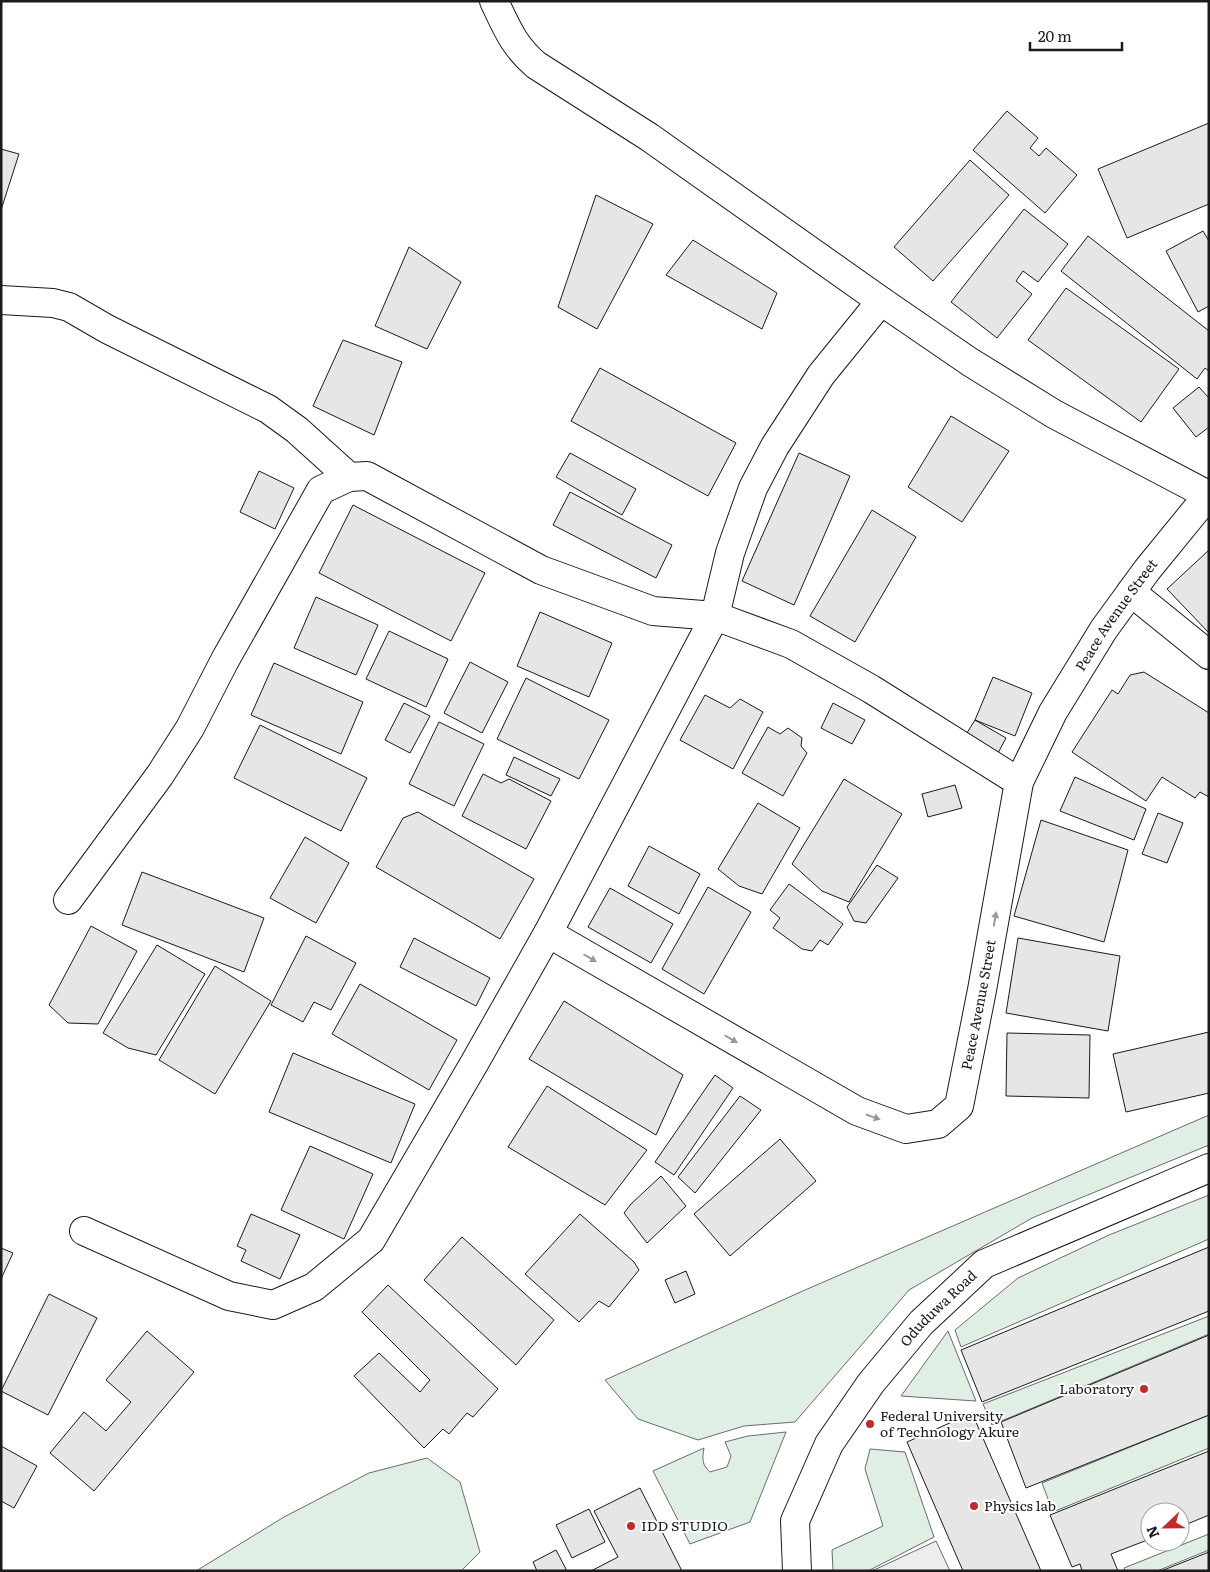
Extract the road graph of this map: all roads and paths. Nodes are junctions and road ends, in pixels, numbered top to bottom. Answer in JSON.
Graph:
{"nodes":[{"id":1,"x":494,"y":1,"type":"edge"},
{"id":2,"x":1,"y":300,"type":"edge"},
{"id":3,"x":881,"y":302,"type":"junction"},
{"id":4,"x":349,"y":477,"type":"junction"},
{"id":5,"x":1208,"y":495,"type":"edge"},
{"id":6,"x":1131,"y":592,"type":"junction"},
{"id":7,"x":715,"y":616,"type":"junction"},
{"id":8,"x":1209,"y":655,"type":"edge"},
{"id":9,"x":1019,"y":782,"type":"junction"},
{"id":10,"x":68,"y":900,"type":"dead end"},
{"id":11,"x":548,"y":933,"type":"junction"},
{"id":12,"x":1209,"y":1168,"type":"edge"},
{"id":13,"x":84,"y":1231,"type":"dead end"},
{"id":14,"x":797,"y":1571,"type":"edge"}],
"edges":[{"from":1,"to":3,"type":"street"},
{"from":2,"to":4,"type":"street"},
{"from":3,"to":5,"type":"street"},
{"from":3,"to":7,"type":"street"},
{"from":4,"to":7,"type":"street"},
{"from":4,"to":10,"type":"street"},
{"from":5,"to":6,"type":"street","name":"Peace Avenue Street"},
{"from":6,"to":8,"type":"street"},
{"from":6,"to":9,"type":"street","name":"Peace Avenue Street"},
{"from":7,"to":9,"type":"street"},
{"from":7,"to":11,"type":"street"},
{"from":11,"to":9,"type":"street","name":"Peace Avenue Street","one_way":true},
{"from":11,"to":13,"type":"street"},
{"from":12,"to":14,"type":"street","name":"Oduduwa Road"}]}
